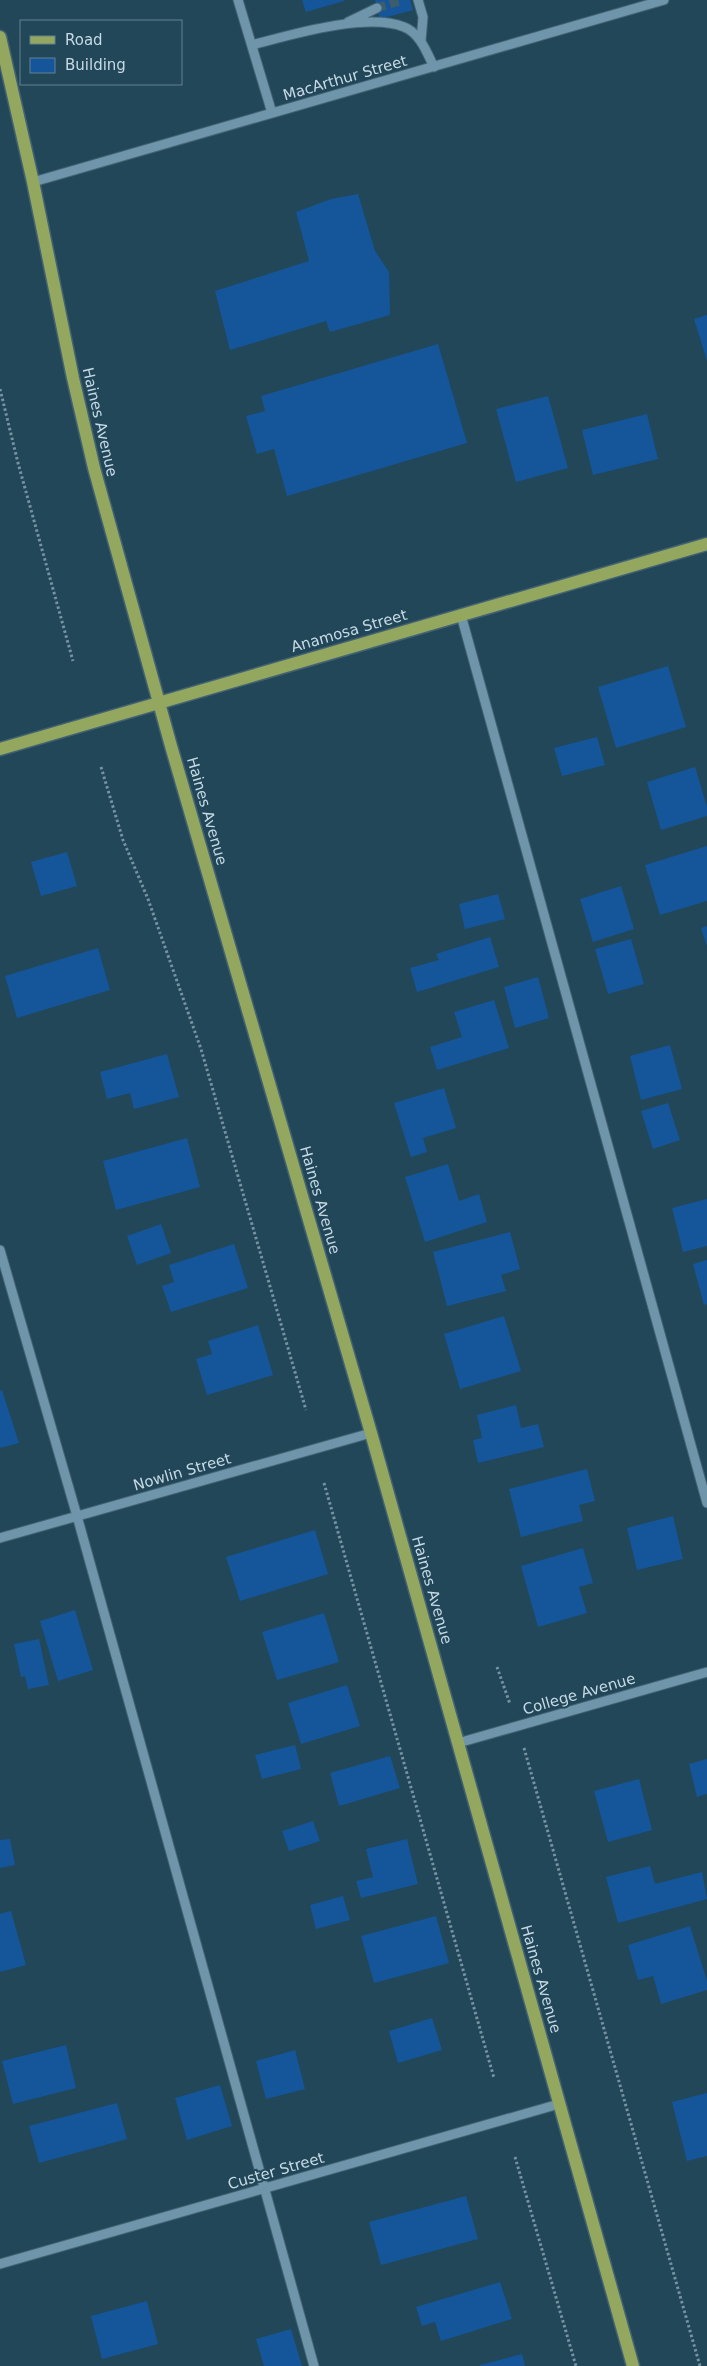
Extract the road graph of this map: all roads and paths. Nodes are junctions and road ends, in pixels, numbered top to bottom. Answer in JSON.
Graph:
{"nodes":[{"id":1,"x":238,"y":0,"type":"edge"},
{"id":2,"x":418,"y":0,"type":"edge"},
{"id":3,"x":664,"y":0,"type":"edge"},
{"id":4,"x":377,"y":8,"type":"tunnel mouth"},
{"id":5,"x":342,"y":25,"type":"junction"},
{"id":6,"x":0,"y":37,"type":"edge"},
{"id":7,"x":421,"y":41,"type":"junction"},
{"id":8,"x":252,"y":45,"type":"junction"},
{"id":9,"x":434,"y":67,"type":"junction"},
{"id":10,"x":272,"y":113,"type":"junction"},
{"id":11,"x":33,"y":182,"type":"junction"},
{"id":12,"x":0,"y":389,"type":"edge"},
{"id":13,"x":707,"y":544,"type":"edge"},
{"id":14,"x":460,"y":615,"type":"junction"},
{"id":15,"x":73,"y":661,"type":"dead end"},
{"id":16,"x":159,"y":703,"type":"junction"},
{"id":17,"x":0,"y":749,"type":"edge"},
{"id":18,"x":101,"y":767,"type":"dead end"},
{"id":19,"x":0,"y":1250,"type":"edge"},
{"id":20,"x":306,"y":1410,"type":"dead end"},
{"id":21,"x":371,"y":1433,"type":"junction"},
{"id":22,"x":324,"y":1483,"type":"dead end"},
{"id":23,"x":707,"y":1503,"type":"edge"},
{"id":24,"x":77,"y":1516,"type":"junction"},
{"id":25,"x":0,"y":1538,"type":"edge"},
{"id":26,"x":497,"y":1667,"type":"dead end"},
{"id":27,"x":707,"y":1672,"type":"edge"},
{"id":28,"x":518,"y":1726,"type":"junction"},
{"id":29,"x":458,"y":1743,"type":"junction"},
{"id":30,"x":494,"y":2078,"type":"dead end"},
{"id":31,"x":559,"y":2104,"type":"junction"},
{"id":32,"x":515,"y":2157,"type":"dead end"},
{"id":33,"x":264,"y":2188,"type":"junction"},
{"id":34,"x":0,"y":2264,"type":"edge"},
{"id":35,"x":314,"y":2366,"type":"edge"},
{"id":36,"x":576,"y":2366,"type":"edge"},
{"id":37,"x":634,"y":2366,"type":"edge"},
{"id":38,"x":700,"y":2366,"type":"edge"}],
"edges":[{"from":1,"to":8,"type":"street"},
{"from":2,"to":7,"type":"street"},
{"from":3,"to":9,"type":"street","name":"MacArthur Street"},
{"from":4,"to":5,"type":"street"},
{"from":5,"to":7,"type":"street"},
{"from":5,"to":8,"type":"street"},
{"from":6,"to":11,"type":"main road","name":"Haines Avenue"},
{"from":7,"to":9,"type":"street"},
{"from":8,"to":10,"type":"street"},
{"from":9,"to":10,"type":"street","name":"MacArthur Street"},
{"from":10,"to":11,"type":"street","name":"MacArthur Street"},
{"from":11,"to":16,"type":"main road","name":"Haines Avenue"},
{"from":12,"to":15,"type":"path"},
{"from":13,"to":14,"type":"main road","name":"Anamosa Street"},
{"from":14,"to":16,"type":"main road","name":"Anamosa Street"},
{"from":14,"to":23,"type":"street"},
{"from":16,"to":17,"type":"main road","name":"Anamosa Street"},
{"from":16,"to":21,"type":"main road","name":"Haines Avenue"},
{"from":18,"to":20,"type":"path"},
{"from":19,"to":24,"type":"street"},
{"from":21,"to":24,"type":"street","name":"Nowlin Street"},
{"from":21,"to":29,"type":"main road","name":"Haines Avenue"},
{"from":22,"to":30,"type":"path"},
{"from":24,"to":25,"type":"street","name":"Nowlin Street"},
{"from":24,"to":33,"type":"street"},
{"from":26,"to":28,"type":"path"},
{"from":27,"to":28,"type":"street","name":"College Avenue"},
{"from":28,"to":29,"type":"street","name":"College Avenue"},
{"from":28,"to":38,"type":"path"},
{"from":29,"to":31,"type":"main road","name":"Haines Avenue"},
{"from":31,"to":33,"type":"street","name":"Custer Street"},
{"from":31,"to":37,"type":"main road","name":"Haines Avenue"},
{"from":32,"to":36,"type":"path"},
{"from":33,"to":34,"type":"street","name":"Custer Street"},
{"from":33,"to":35,"type":"street"}]}
